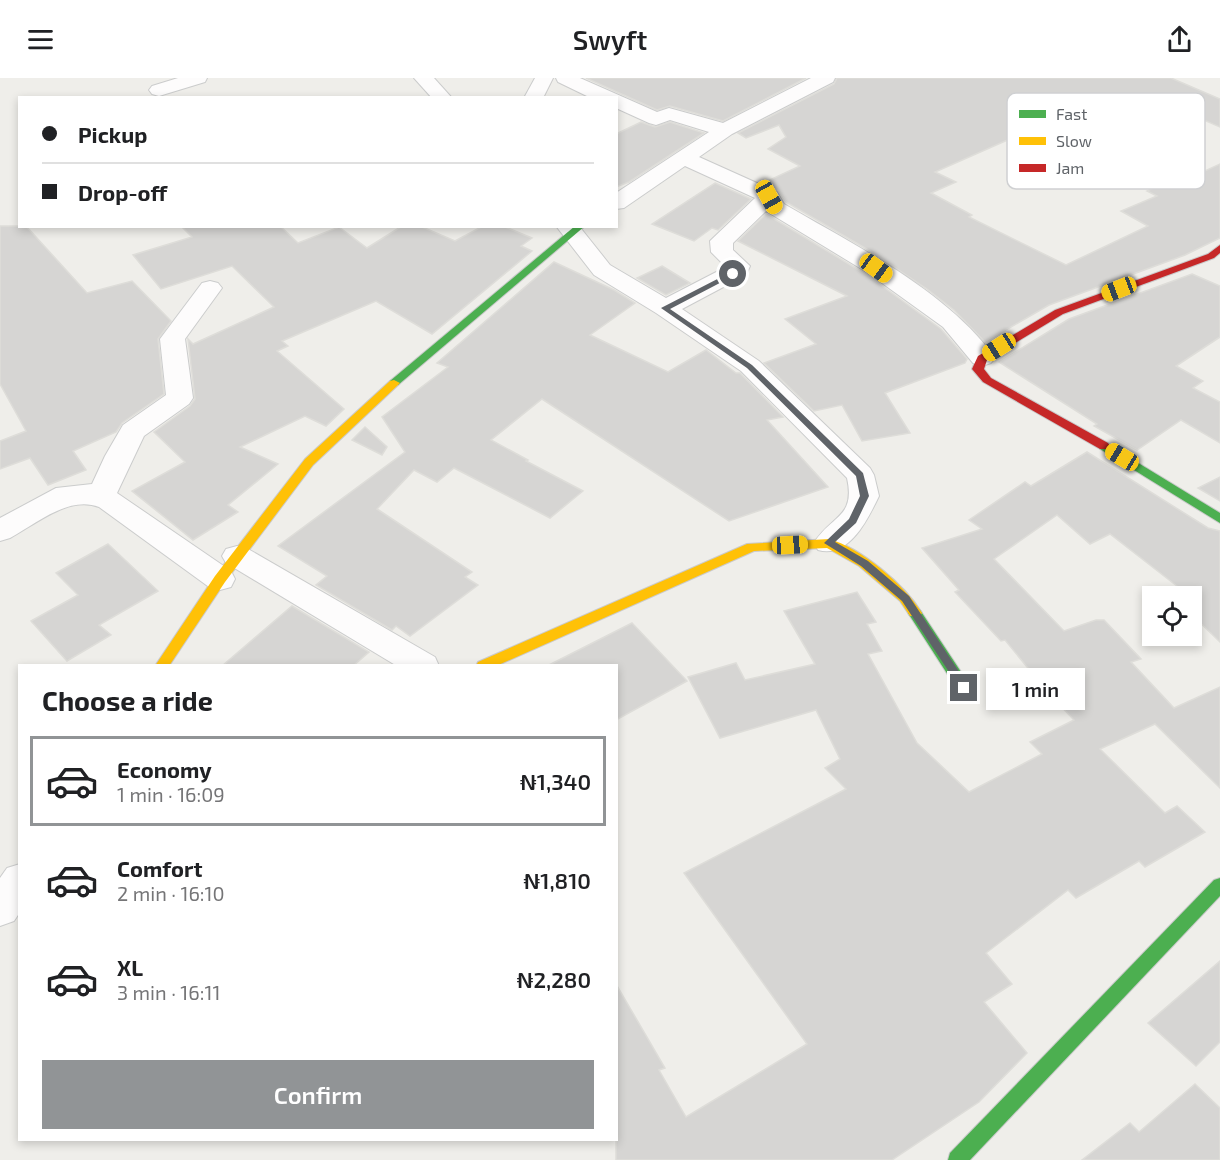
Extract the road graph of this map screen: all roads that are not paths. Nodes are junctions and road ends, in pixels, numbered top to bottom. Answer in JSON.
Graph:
{"nodes":[{"id":1,"x":198,"y":78,"type":"edge"},
{"id":2,"x":423,"y":78,"type":"edge"},
{"id":3,"x":544,"y":78,"type":"edge"},
{"id":4,"x":565,"y":78,"type":"edge"},
{"id":5,"x":826,"y":78,"type":"edge"},
{"id":6,"x":159,"y":90,"type":"dead end"},
{"id":7,"x":441,"y":96,"type":"edge"},
{"id":8,"x":534,"y":96,"type":"edge"},
{"id":9,"x":604,"y":96,"type":"edge"},
{"id":10,"x":618,"y":102,"type":"edge"},
{"id":11,"x":725,"y":130,"type":"junction"},
{"id":12,"x":684,"y":158,"type":"junction"},
{"id":13,"x":769,"y":197,"type":"junction"},
{"id":14,"x":618,"y":202,"type":"edge"},
{"id":15,"x":574,"y":228,"type":"edge"},
{"id":16,"x":1220,"y":248,"type":"edge"},
{"id":17,"x":210,"y":288,"type":"dead end"},
{"id":18,"x":665,"y":308,"type":"junction"},
{"id":19,"x":982,"y":358,"type":"junction"},
{"id":20,"x":101,"y":497,"type":"junction"},
{"id":21,"x":1220,"y":519,"type":"edge"},
{"id":22,"x":0,"y":531,"type":"edge"},
{"id":23,"x":829,"y":543,"type":"junction"},
{"id":24,"x":229,"y":567,"type":"junction"},
{"id":25,"x":163,"y":664,"type":"edge"},
{"id":26,"x":419,"y":664,"type":"edge"},
{"id":27,"x":488,"y":664,"type":"edge"},
{"id":28,"x":964,"y":688,"type":"dead end"},
{"id":29,"x":1220,"y":885,"type":"edge"},
{"id":30,"x":957,"y":1160,"type":"edge"}],
"edges":[{"from":1,"to":6,"type":"street"},
{"from":2,"to":7,"type":"street"},
{"from":3,"to":8,"type":"street"},
{"from":4,"to":9,"type":"street"},
{"from":5,"to":11,"type":"street"},
{"from":10,"to":11,"type":"street"},
{"from":11,"to":12,"type":"street"},
{"from":12,"to":13,"type":"street"},
{"from":12,"to":14,"type":"street"},
{"from":13,"to":18,"type":"street"},
{"from":13,"to":19,"type":"street"},
{"from":15,"to":18,"type":"street"},
{"from":15,"to":24,"type":"street"},
{"from":16,"to":19,"type":"street"},
{"from":17,"to":20,"type":"street"},
{"from":18,"to":23,"type":"street"},
{"from":19,"to":21,"type":"street"},
{"from":20,"to":22,"type":"street"},
{"from":20,"to":24,"type":"street"},
{"from":23,"to":27,"type":"street"},
{"from":23,"to":28,"type":"street"},
{"from":24,"to":25,"type":"street"},
{"from":24,"to":26,"type":"street"},
{"from":29,"to":30,"type":"street"}]}
